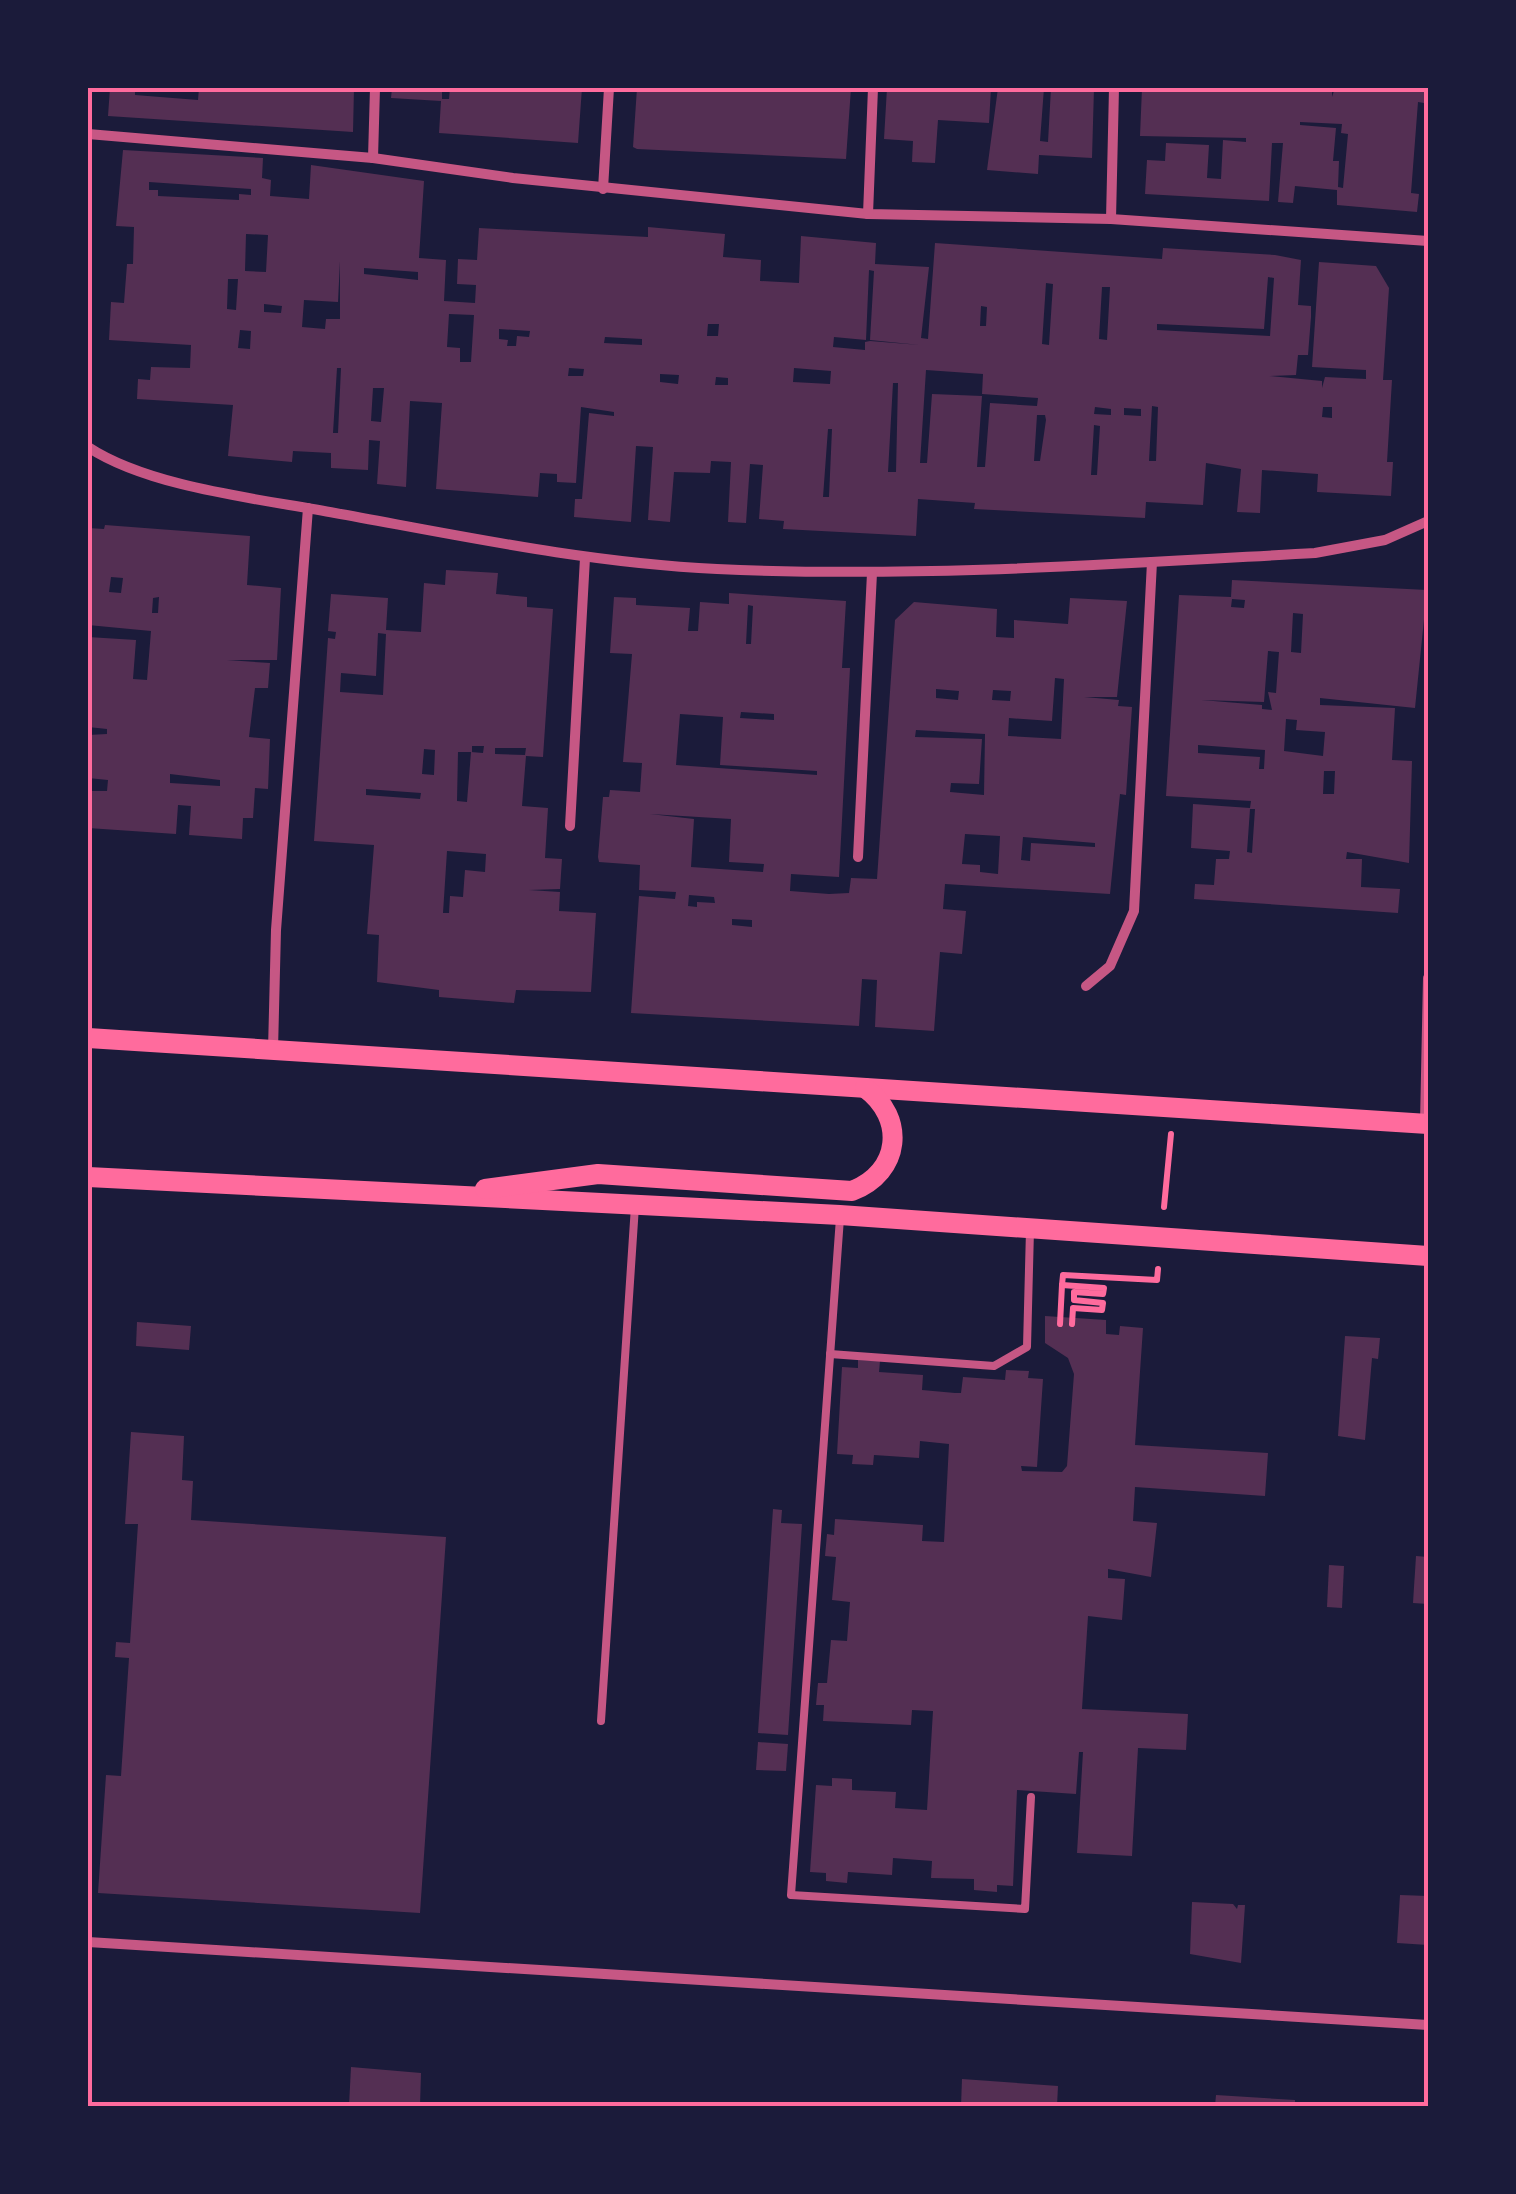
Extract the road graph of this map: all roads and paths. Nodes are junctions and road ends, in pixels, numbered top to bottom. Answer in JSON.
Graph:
{"nodes":[{"id":1,"x":375,"y":88,"type":"edge"},
{"id":2,"x":608,"y":88,"type":"edge"},
{"id":3,"x":873,"y":88,"type":"edge"},
{"id":4,"x":1114,"y":88,"type":"edge"},
{"id":5,"x":88,"y":134,"type":"edge"},
{"id":6,"x":373,"y":158,"type":"junction"},
{"id":7,"x":603,"y":189,"type":"junction"},
{"id":8,"x":868,"y":214,"type":"junction"},
{"id":9,"x":1111,"y":220,"type":"junction"},
{"id":10,"x":1428,"y":241,"type":"edge"},
{"id":11,"x":88,"y":447,"type":"edge"},
{"id":12,"x":308,"y":508,"type":"junction"},
{"id":13,"x":1428,"y":521,"type":"edge"},
{"id":14,"x":585,"y":558,"type":"junction"},
{"id":15,"x":1152,"y":562,"type":"junction"},
{"id":16,"x":872,"y":573,"type":"junction"},
{"id":17,"x":570,"y":826,"type":"dead end"},
{"id":18,"x":858,"y":857,"type":"dead end"},
{"id":19,"x":1428,"y":978,"type":"edge"},
{"id":20,"x":1086,"y":986,"type":"dead end"},
{"id":21,"x":88,"y":1038,"type":"edge"},
{"id":22,"x":273,"y":1050,"type":"junction"},
{"id":23,"x":865,"y":1088,"type":"junction"},
{"id":24,"x":1174,"y":1108,"type":"junction"},
{"id":25,"x":1427,"y":1124,"type":"edge"},
{"id":26,"x":88,"y":1177,"type":"edge"},
{"id":27,"x":434,"y":1196,"type":"junction"},
{"id":28,"x":635,"y":1206,"type":"junction"},
{"id":29,"x":840,"y":1216,"type":"junction"},
{"id":30,"x":1030,"y":1230,"type":"junction"},
{"id":31,"x":1161,"y":1239,"type":"junction"},
{"id":32,"x":1428,"y":1256,"type":"edge"},
{"id":33,"x":1062,"y":1285,"type":"junction"},
{"id":34,"x":1060,"y":1324,"type":"dead end"},
{"id":35,"x":1072,"y":1324,"type":"dead end"},
{"id":36,"x":830,"y":1354,"type":"junction"},
{"id":37,"x":601,"y":1721,"type":"dead end"},
{"id":38,"x":1032,"y":1797,"type":"dead end"},
{"id":39,"x":88,"y":1942,"type":"edge"},
{"id":40,"x":1428,"y":2025,"type":"edge"}],
"edges":[{"from":1,"to":6,"type":"street"},
{"from":2,"to":7,"type":"street"},
{"from":3,"to":8,"type":"street"},
{"from":4,"to":9,"type":"street"},
{"from":5,"to":6,"type":"street"},
{"from":6,"to":7,"type":"street"},
{"from":7,"to":8,"type":"street"},
{"from":8,"to":9,"type":"street"},
{"from":9,"to":10,"type":"street"},
{"from":11,"to":12,"type":"street"},
{"from":12,"to":14,"type":"street"},
{"from":12,"to":22,"type":"street"},
{"from":13,"to":15,"type":"street"},
{"from":14,"to":16,"type":"street"},
{"from":14,"to":17,"type":"street"},
{"from":15,"to":16,"type":"street"},
{"from":15,"to":20,"type":"street"},
{"from":16,"to":18,"type":"street"},
{"from":19,"to":25,"type":"street"},
{"from":21,"to":22,"type":"main road"},
{"from":22,"to":23,"type":"main road"},
{"from":23,"to":24,"type":"main road"},
{"from":23,"to":27,"type":"main road"},
{"from":24,"to":25,"type":"main road"},
{"from":24,"to":31,"type":"path"},
{"from":26,"to":27,"type":"main road"},
{"from":27,"to":28,"type":"main road"},
{"from":28,"to":29,"type":"main road"},
{"from":28,"to":37,"type":"lane"},
{"from":29,"to":30,"type":"main road"},
{"from":29,"to":36,"type":"lane"},
{"from":30,"to":31,"type":"main road"},
{"from":30,"to":36,"type":"lane"},
{"from":31,"to":32,"type":"main road"},
{"from":31,"to":33,"type":"path"},
{"from":33,"to":34,"type":"path"},
{"from":33,"to":35,"type":"path"},
{"from":36,"to":38,"type":"lane"},
{"from":39,"to":40,"type":"street"}]}
